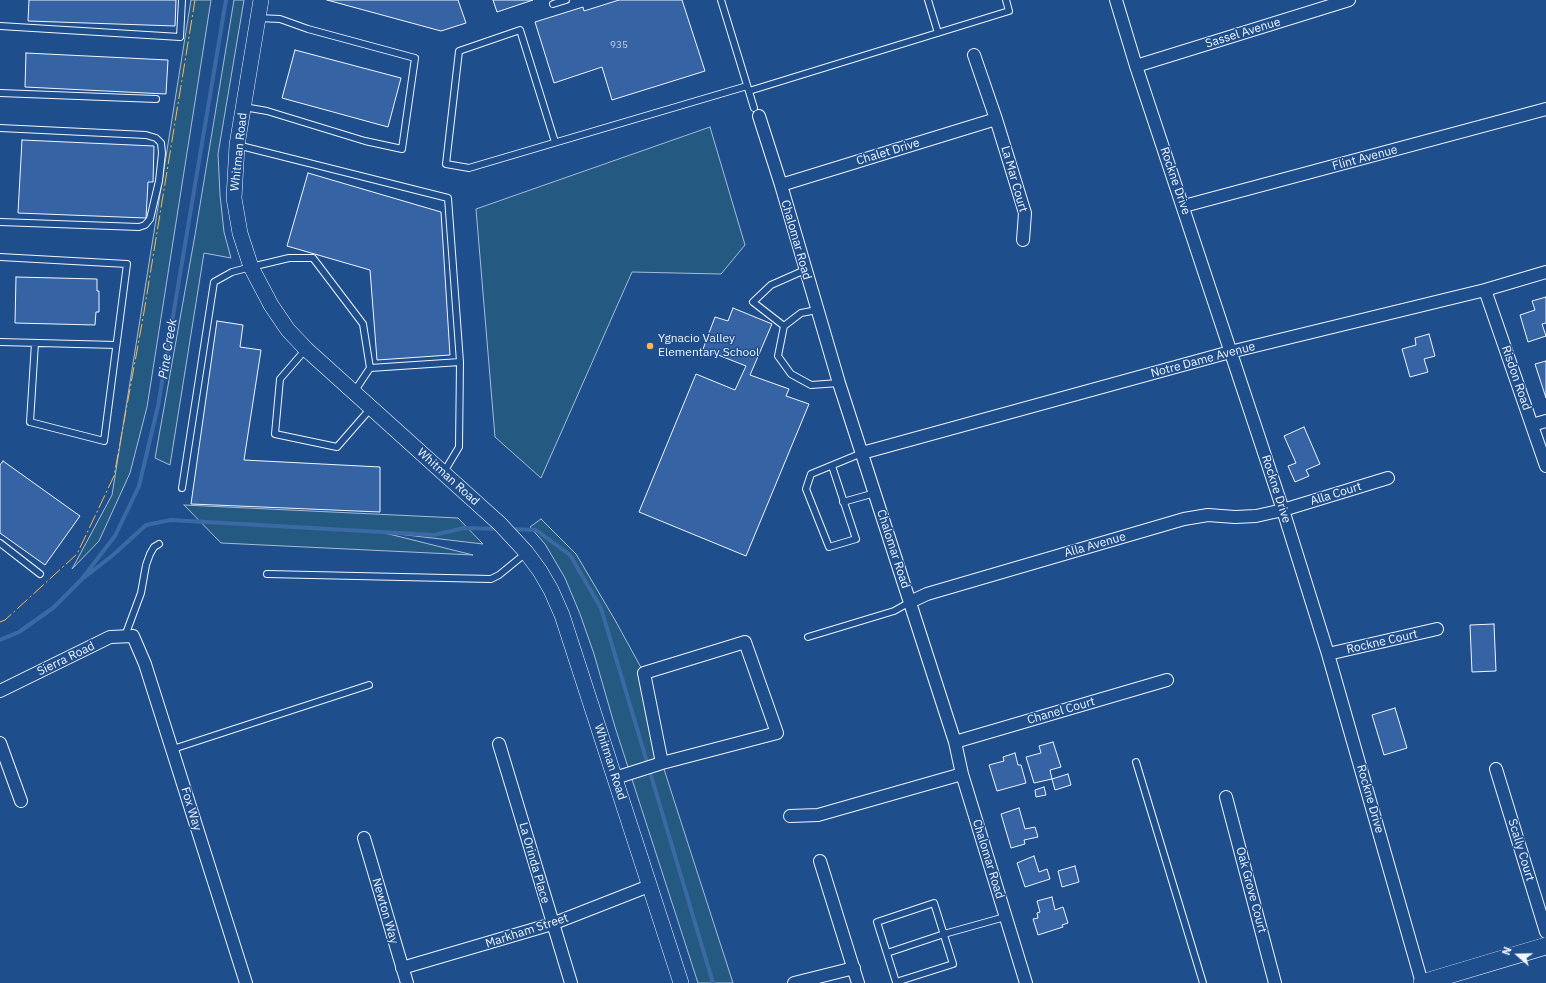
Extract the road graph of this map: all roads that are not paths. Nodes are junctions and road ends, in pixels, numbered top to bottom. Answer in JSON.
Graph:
{"nodes":[{"id":1,"x":182,"y":0,"type":"edge"},
{"id":2,"x":261,"y":0,"type":"edge"},
{"id":3,"x":566,"y":0,"type":"edge"},
{"id":4,"x":721,"y":0,"type":"edge"},
{"id":5,"x":928,"y":0,"type":"edge"},
{"id":6,"x":1006,"y":0,"type":"edge"},
{"id":7,"x":1116,"y":0,"type":"edge"},
{"id":8,"x":1349,"y":0,"type":"edge"},
{"id":9,"x":553,"y":4,"type":"dead end"},
{"id":10,"x":258,"y":18,"type":"junction"},
{"id":11,"x":0,"y":26,"type":"edge"},
{"id":12,"x":938,"y":33,"type":"junction"},
{"id":13,"x":974,"y":55,"type":"dead end"},
{"id":14,"x":1136,"y":66,"type":"junction"},
{"id":15,"x":748,"y":89,"type":"junction"},
{"id":16,"x":0,"y":93,"type":"edge"},
{"id":17,"x":156,"y":99,"type":"dead end"},
{"id":18,"x":244,"y":107,"type":"junction"},
{"id":19,"x":1546,"y":109,"type":"edge"},
{"id":20,"x":756,"y":112,"type":"joint"},
{"id":21,"x":996,"y":119,"type":"junction"},
{"id":22,"x":0,"y":128,"type":"edge"},
{"id":23,"x":555,"y":142,"type":"junction"},
{"id":24,"x":237,"y":145,"type":"junction"},
{"id":25,"x":781,"y":186,"type":"junction"},
{"id":26,"x":1184,"y":206,"type":"junction"},
{"id":27,"x":0,"y":222,"type":"edge"},
{"id":28,"x":1023,"y":240,"type":"dead end"},
{"id":29,"x":0,"y":257,"type":"edge"},
{"id":30,"x":251,"y":266,"type":"junction"},
{"id":31,"x":805,"y":270,"type":"junction"},
{"id":32,"x":1546,"y":272,"type":"edge"},
{"id":33,"x":1485,"y":290,"type":"junction"},
{"id":34,"x":816,"y":310,"type":"junction"},
{"id":35,"x":784,"y":326,"type":"junction"},
{"id":36,"x":0,"y":342,"type":"edge"},
{"id":37,"x":35,"y":343,"type":"junction"},
{"id":38,"x":116,"y":345,"type":"junction"},
{"id":39,"x":306,"y":349,"type":"junction"},
{"id":40,"x":1230,"y":352,"type":"junction"},
{"id":41,"x":460,"y":362,"type":"junction"},
{"id":42,"x":370,"y":368,"type":"junction"},
{"id":43,"x":839,"y":383,"type":"junction"},
{"id":44,"x":354,"y":392,"type":"junction"},
{"id":45,"x":371,"y":408,"type":"junction"},
{"id":46,"x":1546,"y":421,"type":"edge"},
{"id":47,"x":1532,"y":425,"type":"junction"},
{"id":48,"x":862,"y":452,"type":"junction"},
{"id":49,"x":832,"y":466,"type":"junction"},
{"id":50,"x":1546,"y":466,"type":"edge"},
{"id":51,"x":443,"y":473,"type":"junction"},
{"id":52,"x":1388,"y":478,"type":"dead end"},
{"id":53,"x":182,"y":488,"type":"dead end"},
{"id":54,"x":875,"y":493,"type":"junction"},
{"id":55,"x":843,"y":502,"type":"junction"},
{"id":56,"x":1283,"y":510,"type":"junction"},
{"id":57,"x":0,"y":543,"type":"edge"},
{"id":58,"x":159,"y":544,"type":"dead end"},
{"id":59,"x":526,"y":552,"type":"junction"},
{"id":60,"x":40,"y":574,"type":"dead end"},
{"id":61,"x":266,"y":574,"type":"dead end"},
{"id":62,"x":910,"y":602,"type":"junction"},
{"id":63,"x":1437,"y":629,"type":"dead end"},
{"id":64,"x":129,"y":636,"type":"junction"},
{"id":65,"x":808,"y":636,"type":"dead end"},
{"id":66,"x":1328,"y":654,"type":"junction"},
{"id":67,"x":1167,"y":680,"type":"dead end"},
{"id":68,"x":369,"y":685,"type":"dead end"},
{"id":69,"x":0,"y":691,"type":"edge"},
{"id":70,"x":954,"y":742,"type":"junction"},
{"id":71,"x":0,"y":743,"type":"edge"},
{"id":72,"x":499,"y":744,"type":"dead end"},
{"id":73,"x":173,"y":749,"type":"junction"},
{"id":74,"x":1136,"y":762,"type":"dead end"},
{"id":75,"x":662,"y":763,"type":"junction"},
{"id":76,"x":1496,"y":769,"type":"dead end"},
{"id":77,"x":962,"y":774,"type":"junction"},
{"id":78,"x":622,"y":776,"type":"junction"},
{"id":79,"x":1226,"y":797,"type":"dead end"},
{"id":80,"x":21,"y":801,"type":"dead end"},
{"id":81,"x":790,"y":816,"type":"dead end"},
{"id":82,"x":364,"y":838,"type":"dead end"},
{"id":83,"x":820,"y":861,"type":"dead end"},
{"id":84,"x":649,"y":886,"type":"junction"},
{"id":85,"x":1005,"y":917,"type":"junction"},
{"id":86,"x":552,"y":924,"type":"junction"},
{"id":87,"x":1546,"y":932,"type":"edge"},
{"id":88,"x":944,"y":934,"type":"junction"},
{"id":89,"x":1546,"y":946,"type":"edge"},
{"id":90,"x":887,"y":953,"type":"junction"},
{"id":91,"x":402,"y":968,"type":"junction"},
{"id":92,"x":854,"y":968,"type":"junction"},
{"id":93,"x":679,"y":981,"type":"edge"},
{"id":94,"x":246,"y":983,"type":"edge"},
{"id":95,"x":407,"y":983,"type":"edge"},
{"id":96,"x":571,"y":983,"type":"edge"},
{"id":97,"x":794,"y":983,"type":"edge"},
{"id":98,"x":858,"y":983,"type":"edge"},
{"id":99,"x":1026,"y":983,"type":"edge"},
{"id":100,"x":1202,"y":983,"type":"edge"},
{"id":101,"x":1275,"y":983,"type":"edge"},
{"id":102,"x":1422,"y":983,"type":"edge"}],
"edges":[{"from":1,"to":11,"type":"lane"},
{"from":2,"to":10,"type":"street","name":"Whitman Road"},
{"from":3,"to":9,"type":"lane"},
{"from":4,"to":15,"type":"lane"},
{"from":5,"to":12,"type":"lane"},
{"from":6,"to":12,"type":"lane"},
{"from":7,"to":14,"type":"street","name":"Rockne Drive"},
{"from":8,"to":14,"type":"street","name":"Sassel Avenue"},
{"from":10,"to":18,"type":"street","name":"Whitman Road"},
{"from":10,"to":18,"type":"lane"},
{"from":12,"to":15,"type":"lane"},
{"from":13,"to":21,"type":"street","name":"La Mar Court"},
{"from":14,"to":26,"type":"street","name":"Rockne Drive"},
{"from":15,"to":20,"type":"lane"},
{"from":15,"to":23,"type":"lane"},
{"from":16,"to":17,"type":"lane"},
{"from":18,"to":24,"type":"street","name":"Whitman Road"},
{"from":19,"to":26,"type":"street","name":"Flint Avenue"},
{"from":20,"to":25,"type":"street","name":"Chalomar Road"},
{"from":21,"to":25,"type":"street","name":"Chalet Drive"},
{"from":21,"to":28,"type":"street","name":"La Mar Court"},
{"from":22,"to":27,"type":"lane"},
{"from":23,"to":23,"type":"lane"},
{"from":24,"to":30,"type":"street","name":"Whitman Road"},
{"from":24,"to":41,"type":"lane"},
{"from":25,"to":31,"type":"street","name":"Chalomar Road"},
{"from":26,"to":40,"type":"street","name":"Rockne Drive"},
{"from":29,"to":38,"type":"lane"},
{"from":30,"to":39,"type":"street","name":"Whitman Road"},
{"from":30,"to":42,"type":"lane"},
{"from":30,"to":53,"type":"lane"},
{"from":31,"to":34,"type":"street","name":"Chalomar Road"},
{"from":31,"to":35,"type":"lane"},
{"from":32,"to":33,"type":"street","name":"Notre Dame Avenue"},
{"from":33,"to":40,"type":"street","name":"Notre Dame Avenue"},
{"from":33,"to":47,"type":"street","name":"Risdon Road"},
{"from":34,"to":35,"type":"lane"},
{"from":34,"to":43,"type":"street","name":"Chalomar Road"},
{"from":35,"to":43,"type":"lane"},
{"from":36,"to":37,"type":"lane"},
{"from":37,"to":38,"type":"lane"},
{"from":37,"to":38,"type":"lane"},
{"from":39,"to":44,"type":"street","name":"Whitman Road"},
{"from":39,"to":45,"type":"lane"},
{"from":40,"to":48,"type":"street","name":"Notre Dame Avenue"},
{"from":40,"to":56,"type":"street","name":"Rockne Drive"},
{"from":41,"to":42,"type":"lane"},
{"from":41,"to":51,"type":"lane"},
{"from":42,"to":44,"type":"lane"},
{"from":43,"to":48,"type":"street","name":"Chalomar Road"},
{"from":44,"to":45,"type":"street","name":"Whitman Road"},
{"from":45,"to":51,"type":"street","name":"Whitman Road"},
{"from":46,"to":47,"type":"street"},
{"from":47,"to":50,"type":"street","name":"Risdon Road"},
{"from":48,"to":49,"type":"lane"},
{"from":48,"to":54,"type":"street","name":"Chalomar Road"},
{"from":49,"to":55,"type":"lane"},
{"from":49,"to":55,"type":"lane"},
{"from":51,"to":59,"type":"street","name":"Whitman Road"},
{"from":52,"to":56,"type":"street","name":"Alla Court"},
{"from":54,"to":55,"type":"lane"},
{"from":54,"to":62,"type":"street","name":"Chalomar Road"},
{"from":56,"to":62,"type":"street","name":"Alla Avenue"},
{"from":56,"to":66,"type":"street","name":"Rockne Drive"},
{"from":57,"to":60,"type":"lane"},
{"from":58,"to":64,"type":"lane"},
{"from":59,"to":61,"type":"lane"},
{"from":59,"to":78,"type":"street","name":"Whitman Road"},
{"from":62,"to":65,"type":"lane"},
{"from":62,"to":70,"type":"street","name":"Chalomar Road"},
{"from":63,"to":66,"type":"street","name":"Rockne Court"},
{"from":64,"to":69,"type":"street","name":"Sierra Road"},
{"from":64,"to":73,"type":"street","name":"Fox Way"},
{"from":66,"to":102,"type":"street","name":"Rockne Drive"},
{"from":67,"to":70,"type":"street","name":"Chanel Court"},
{"from":68,"to":73,"type":"lane"},
{"from":70,"to":77,"type":"street","name":"Chalomar Road"},
{"from":71,"to":80,"type":"street"},
{"from":72,"to":86,"type":"street","name":"La Orinda Place"},
{"from":73,"to":94,"type":"street","name":"Fox Way"},
{"from":74,"to":100,"type":"lane"},
{"from":75,"to":75,"type":"street"},
{"from":75,"to":78,"type":"street"},
{"from":76,"to":87,"type":"street","name":"Scally Court"},
{"from":77,"to":81,"type":"street"},
{"from":77,"to":85,"type":"street","name":"Chalomar Road"},
{"from":78,"to":84,"type":"street","name":"Whitman Road"},
{"from":79,"to":101,"type":"street","name":"Oak Grove Court"},
{"from":82,"to":91,"type":"street","name":"Newton Way"},
{"from":83,"to":92,"type":"street"},
{"from":84,"to":86,"type":"street","name":"Markham Street"},
{"from":84,"to":93,"type":"street","name":"Whitman Road"},
{"from":85,"to":88,"type":"lane"},
{"from":85,"to":99,"type":"street","name":"Chalomar Road"},
{"from":86,"to":91,"type":"street","name":"Markham Street"},
{"from":86,"to":96,"type":"street","name":"La Orinda Place"},
{"from":88,"to":90,"type":"lane"},
{"from":88,"to":90,"type":"lane"},
{"from":88,"to":90,"type":"lane"},
{"from":89,"to":102,"type":"main road"},
{"from":91,"to":95,"type":"street","name":"Newton Way"},
{"from":92,"to":97,"type":"street"},
{"from":92,"to":98,"type":"street"}]}
